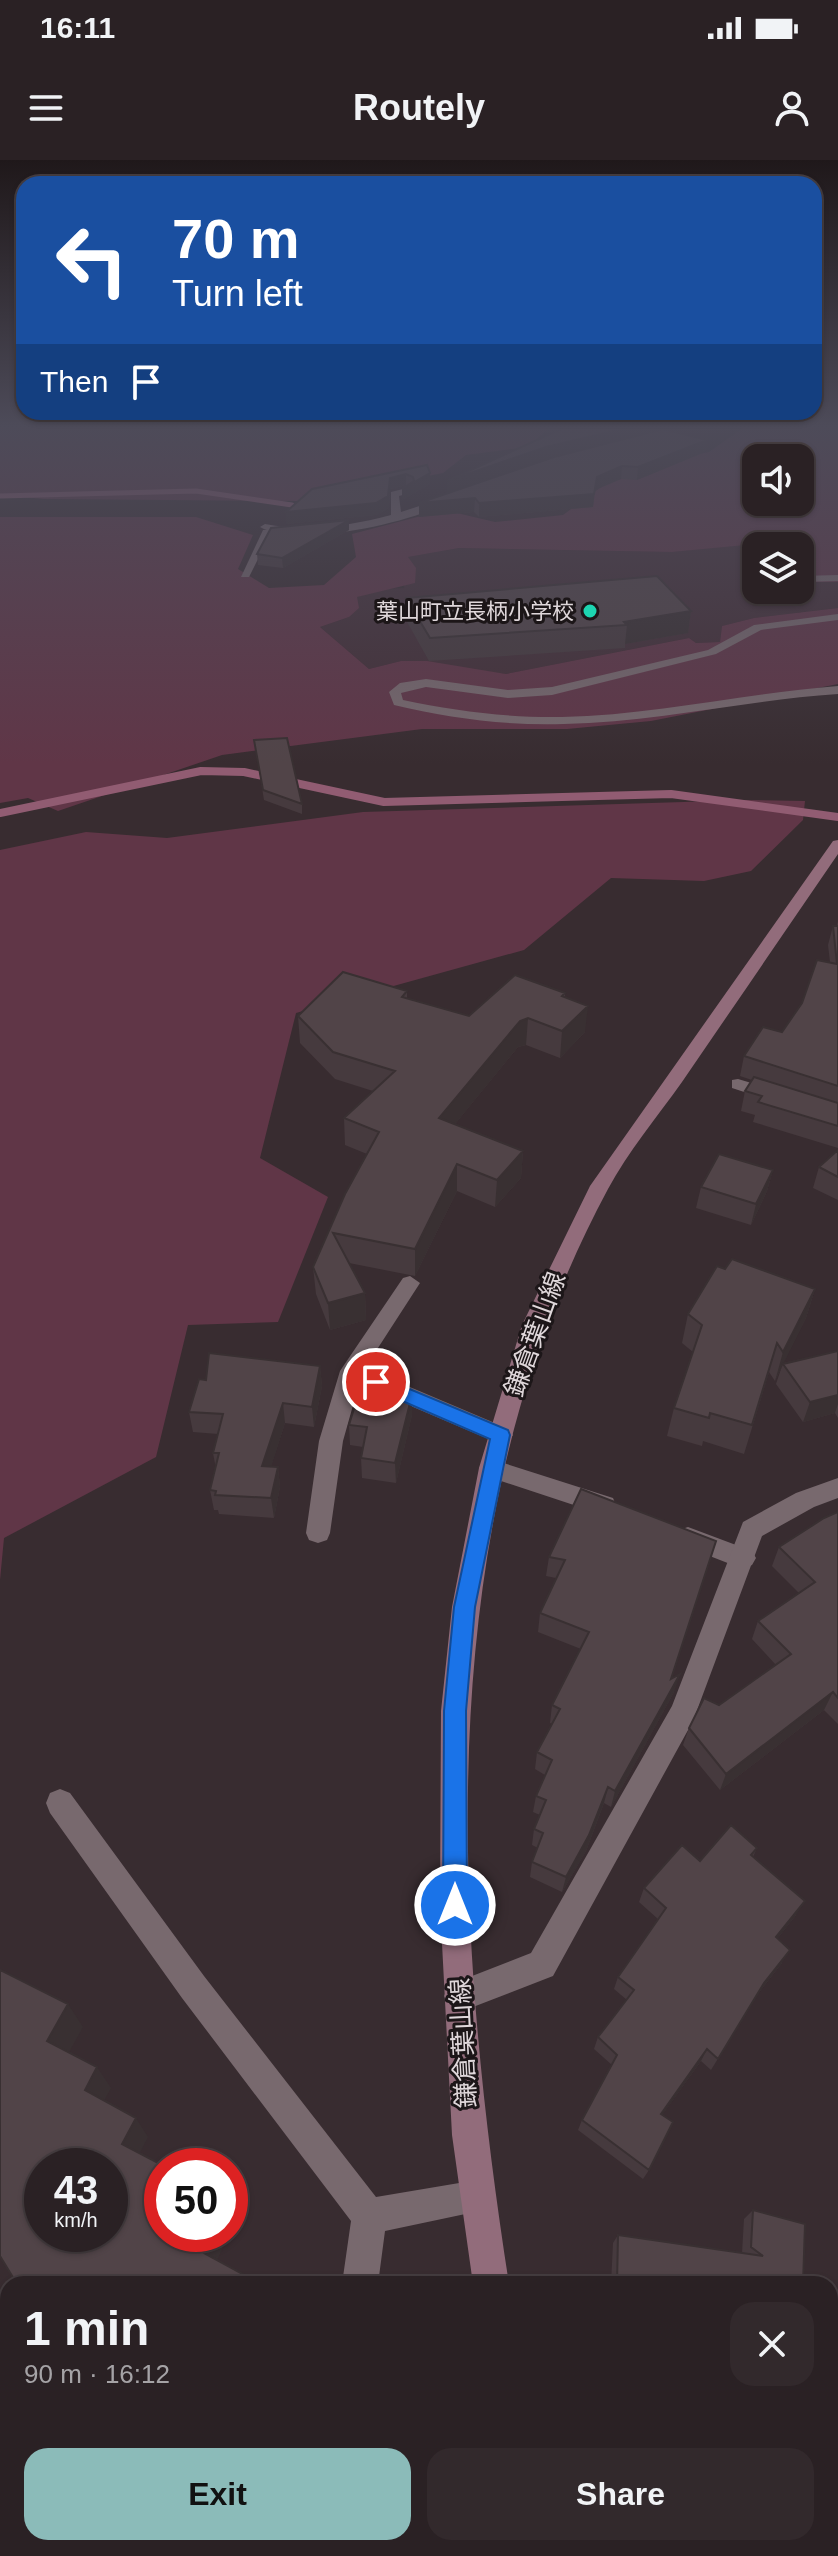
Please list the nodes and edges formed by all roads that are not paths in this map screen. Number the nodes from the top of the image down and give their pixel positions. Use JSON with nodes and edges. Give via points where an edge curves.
{"nodes":[{"id":1,"x":262,"y":540,"type":"edge"},
{"id":2,"x":245,"y":575,"type":"dead end"},
{"id":3,"x":838,"y":578,"type":"edge"},
{"id":4,"x":814,"y":579,"type":"edge"},
{"id":5,"x":838,"y":617,"type":"edge"},
{"id":6,"x":838,"y":690,"type":"edge"},
{"id":7,"x":838,"y":844,"type":"edge"},
{"id":8,"x":738,"y":1084,"type":"dead end"},
{"id":9,"x":794,"y":1102,"type":"edge"},
{"id":10,"x":410,"y":1283,"type":"dead end"},
{"id":11,"x":351,"y":1371,"type":"junction"},
{"id":12,"x":501,"y":1435,"type":"junction"},
{"id":13,"x":491,"y":1468,"type":"junction"},
{"id":14,"x":838,"y":1488,"type":"edge"},
{"id":15,"x":624,"y":1513,"type":"edge"},
{"id":16,"x":669,"y":1530,"type":"edge"},
{"id":17,"x":318,"y":1533,"type":"dead end"},
{"id":18,"x":743,"y":1558,"type":"junction"},
{"id":19,"x":60,"y":1803,"type":"dead end"},
{"id":20,"x":460,"y":1996,"type":"junction"},
{"id":21,"x":477,"y":2197,"type":"junction"},
{"id":22,"x":369,"y":2216,"type":"junction"},
{"id":23,"x":361,"y":2276,"type":"edge"},
{"id":24,"x":490,"y":2276,"type":"edge"}],
"edges":[{"from":1,"to":2,"type":"street"},
{"from":3,"to":4,"type":"street"},
{"from":5,"to":6,"type":"street","via":[[758,627],[712,652],[552,691],[508,694],[426,683],[395,692],[398,702],[432,709],[579,720]]},
{"from":7,"to":12,"type":"main road","name":"鎌倉葉山線","via":[[600,1186],[533,1325]]},
{"from":8,"to":9,"type":"street"},
{"from":10,"to":11,"type":"street"},
{"from":11,"to":12,"type":"street"},
{"from":11,"to":17,"type":"street","via":[[331,1441]]},
{"from":12,"to":13,"type":"main road","name":"鎌倉葉山線"},
{"from":13,"to":15,"type":"street"},
{"from":13,"to":20,"type":"main road","name":"鎌倉葉山線","via":[[465,1607],[455,1711]]},
{"from":14,"to":18,"type":"street","via":[[752,1529]]},
{"from":16,"to":18,"type":"street"},
{"from":18,"to":20,"type":"street","via":[[683,1712],[542,1965]]},
{"from":19,"to":22,"type":"street"},
{"from":20,"to":21,"type":"main road","name":"鎌倉葉山線"},
{"from":21,"to":22,"type":"street"},
{"from":21,"to":24,"type":"main road","name":"鎌倉葉山線"},
{"from":22,"to":23,"type":"street"}]}
